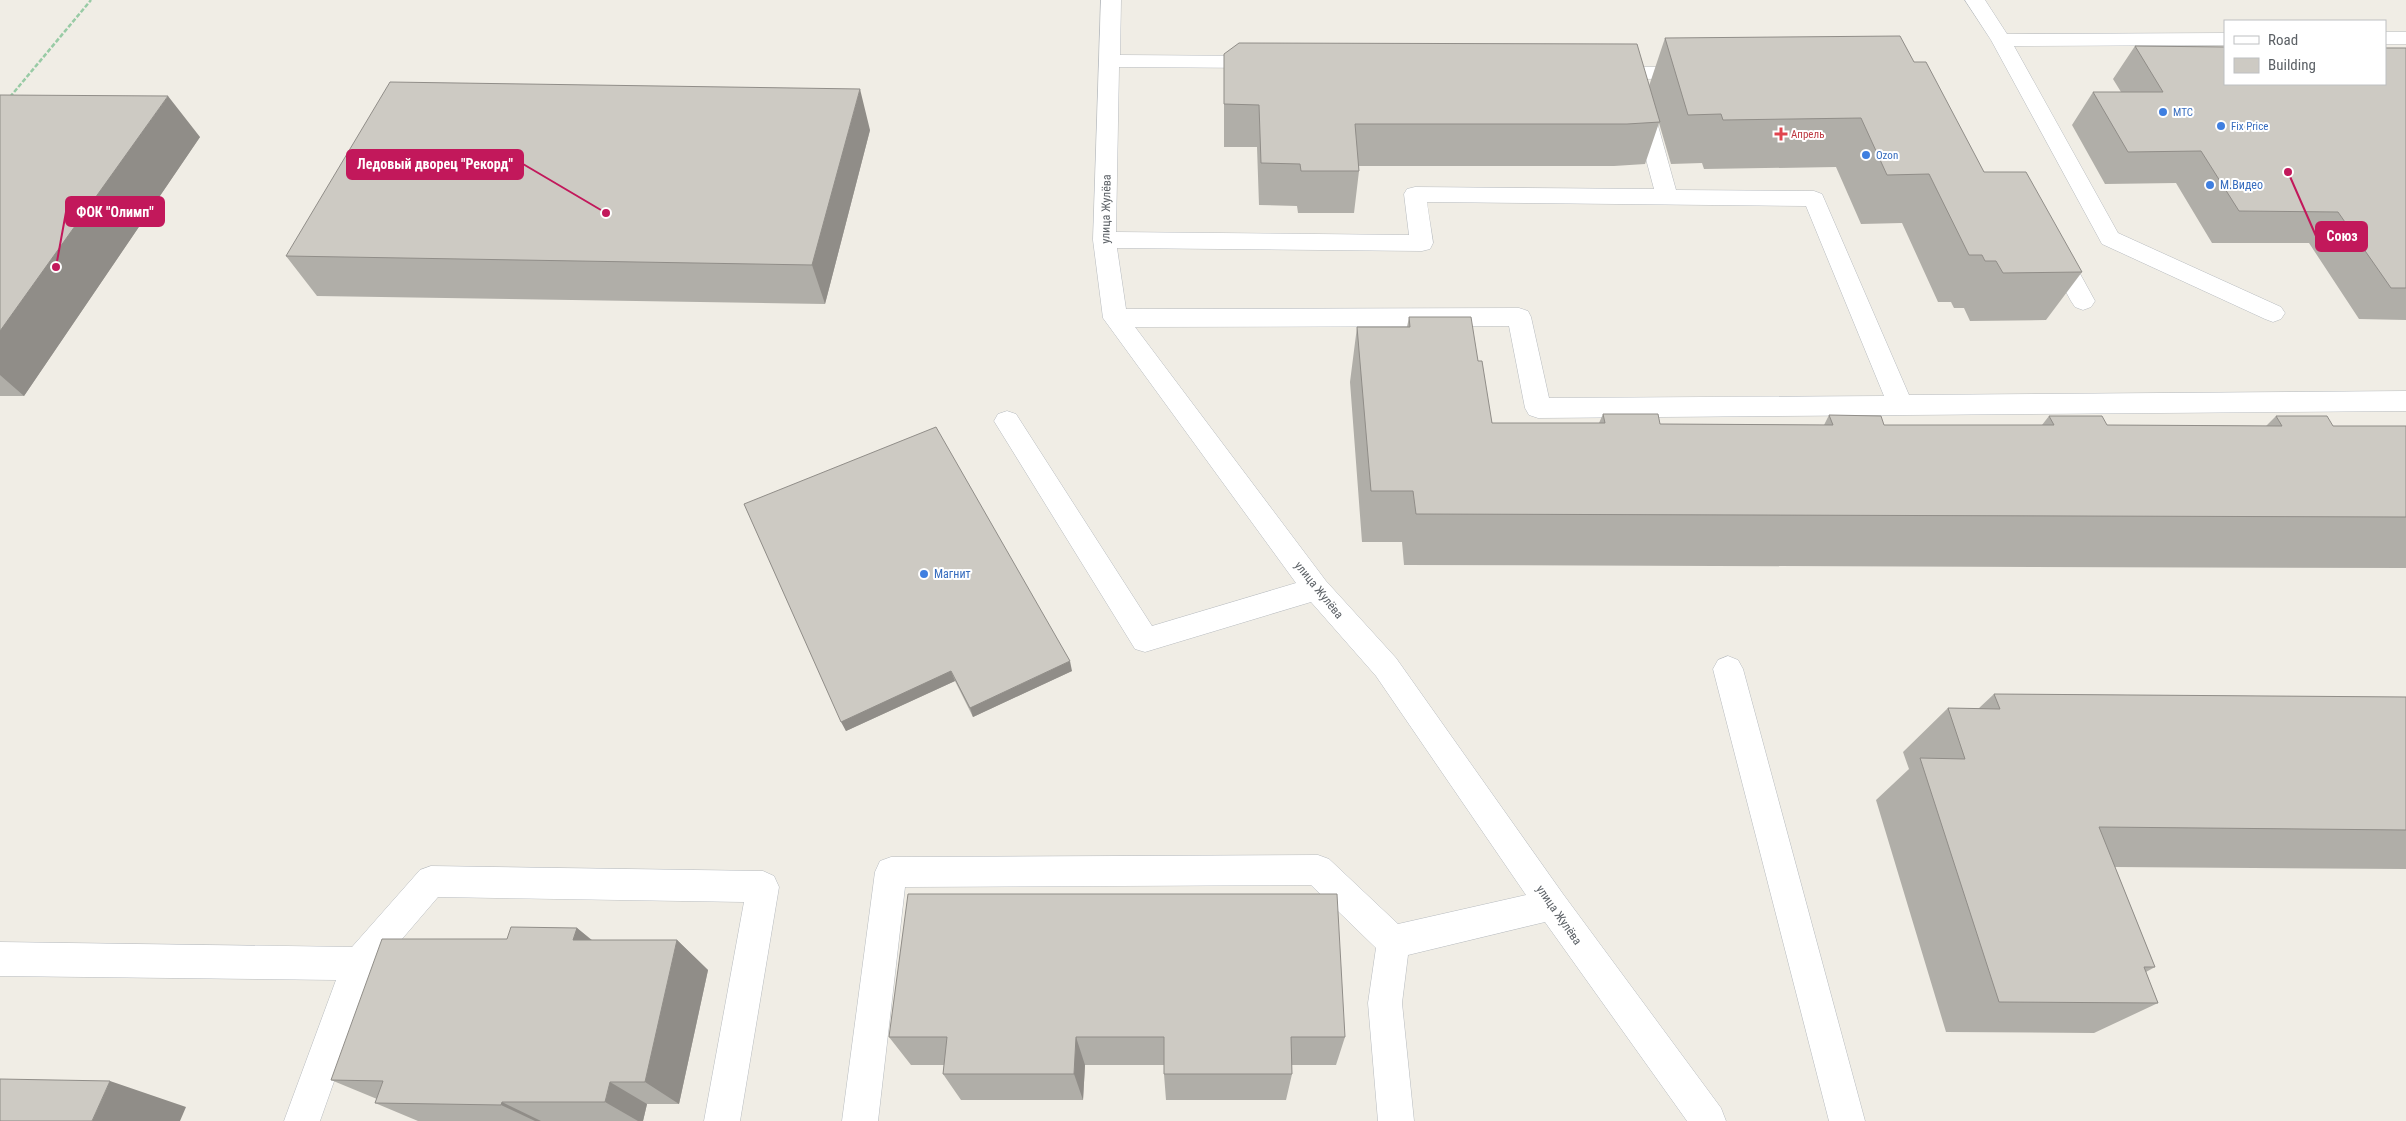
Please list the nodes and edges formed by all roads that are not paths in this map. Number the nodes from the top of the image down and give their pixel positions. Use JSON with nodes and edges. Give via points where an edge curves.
{"nodes":[{"id":1,"x":1111,"y":0,"type":"edge"},
{"id":2,"x":1975,"y":0,"type":"edge"},
{"id":3,"x":2386,"y":38,"type":"edge"},
{"id":4,"x":2406,"y":38,"type":"edge"},
{"id":5,"x":2224,"y":39,"type":"edge"},
{"id":6,"x":2001,"y":40,"type":"junction"},
{"id":7,"x":1111,"y":60,"type":"junction"},
{"id":8,"x":1286,"y":63,"type":"edge"},
{"id":9,"x":1710,"y":73,"type":"edge"},
{"id":10,"x":1668,"y":197,"type":"junction"},
{"id":11,"x":2044,"y":229,"type":"edge"},
{"id":12,"x":1104,"y":240,"type":"junction"},
{"id":13,"x":2083,"y":301,"type":"dead end"},
{"id":14,"x":2273,"y":313,"type":"dead end"},
{"id":15,"x":1115,"y":318,"type":"junction"},
{"id":16,"x":2406,"y":401,"type":"edge"},
{"id":17,"x":1900,"y":404,"type":"junction"},
{"id":18,"x":1006,"y":421,"type":"dead end"},
{"id":19,"x":1316,"y":589,"type":"junction"},
{"id":20,"x":1728,"y":669,"type":"dead end"},
{"id":21,"x":1552,"y":905,"type":"junction"},
{"id":22,"x":1393,"y":942,"type":"junction"},
{"id":23,"x":0,"y":959,"type":"edge"},
{"id":24,"x":359,"y":964,"type":"junction"},
{"id":25,"x":302,"y":1121,"type":"edge"},
{"id":26,"x":722,"y":1121,"type":"edge"},
{"id":27,"x":860,"y":1121,"type":"edge"},
{"id":28,"x":1396,"y":1121,"type":"edge"},
{"id":29,"x":1708,"y":1121,"type":"edge"},
{"id":30,"x":1847,"y":1121,"type":"edge"}],
"edges":[{"from":1,"to":7,"type":"street","name":"улица Жулёва"},
{"from":2,"to":6,"type":"street"},
{"from":3,"to":4,"type":"street"},
{"from":5,"to":6,"type":"street"},
{"from":6,"to":14,"type":"street","via":[[2110,238]]},
{"from":7,"to":8,"type":"street"},
{"from":7,"to":12,"type":"street","name":"улица Жулёва"},
{"from":9,"to":10,"type":"street","via":[[1623,73]]},
{"from":10,"to":12,"type":"street","via":[[1415,194],[1422,243]]},
{"from":10,"to":17,"type":"street","via":[[1814,199]]},
{"from":11,"to":13,"type":"street"},
{"from":12,"to":15,"type":"street","name":"улица Жулёва"},
{"from":15,"to":17,"type":"street","via":[[1518,317],[1538,408]]},
{"from":15,"to":19,"type":"street","name":"улица Жулёва"},
{"from":16,"to":17,"type":"street"},
{"from":18,"to":19,"type":"street","via":[[1145,640]]},
{"from":19,"to":21,"type":"street","name":"улица Жулёва","via":[[1386,667]]},
{"from":20,"to":30,"type":"street"},
{"from":21,"to":22,"type":"street"},
{"from":21,"to":29,"type":"street","name":"улица Жулёва"},
{"from":22,"to":27,"type":"street","via":[[1318,870],[891,872]]},
{"from":22,"to":28,"type":"street","via":[[1385,1003]]},
{"from":23,"to":24,"type":"street"},
{"from":24,"to":25,"type":"street"},
{"from":24,"to":26,"type":"street","via":[[431,882],[762,887]]}]}
